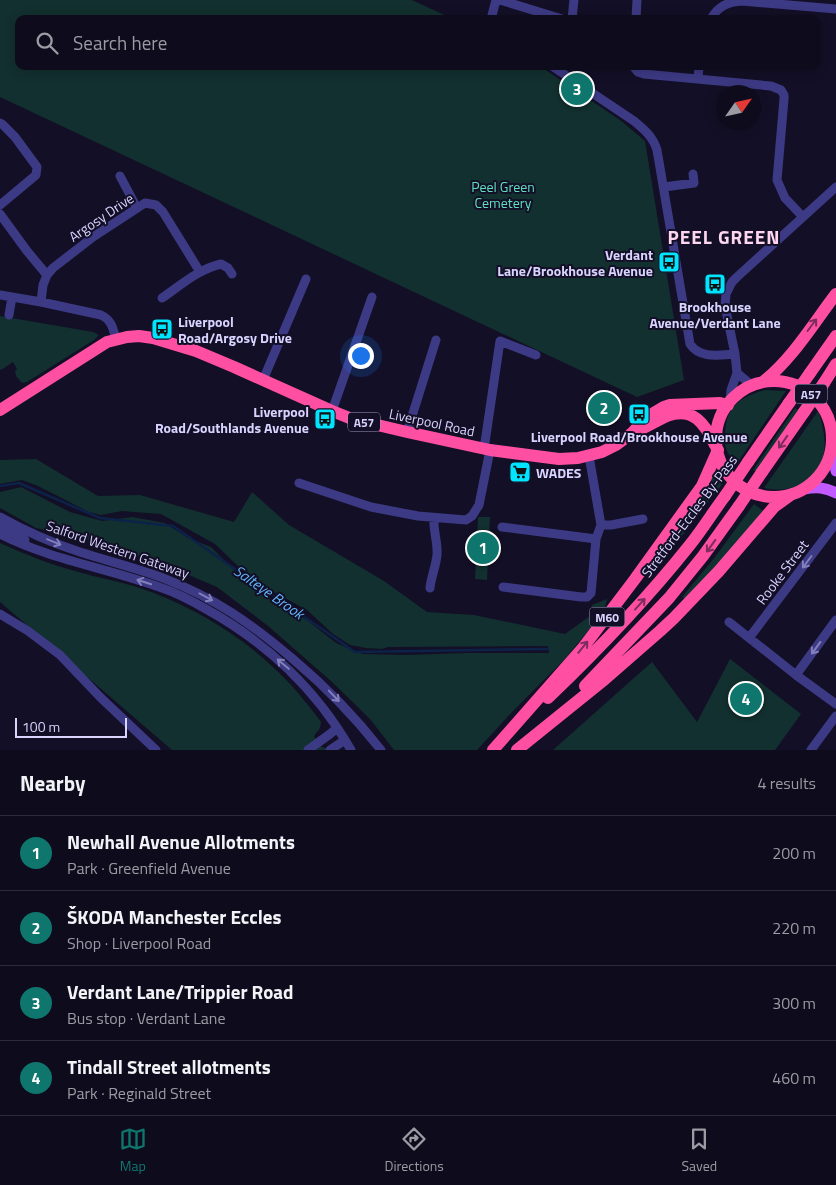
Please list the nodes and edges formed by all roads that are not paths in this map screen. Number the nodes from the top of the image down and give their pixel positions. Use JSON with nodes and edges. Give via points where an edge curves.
{"nodes":[{"id":1,"x":496,"y":0,"type":"edge"},
{"id":2,"x":500,"y":0,"type":"edge"},
{"id":3,"x":574,"y":0,"type":"edge"},
{"id":4,"x":637,"y":0,"type":"edge"},
{"id":5,"x":836,"y":9,"type":"edge"},
{"id":6,"x":492,"y":15,"type":"edge"},
{"id":7,"x":549,"y":15,"type":"edge"},
{"id":8,"x":572,"y":15,"type":"edge"},
{"id":9,"x":636,"y":15,"type":"edge"},
{"id":10,"x":714,"y":15,"type":"edge"},
{"id":11,"x":558,"y":70,"type":"edge"},
{"id":12,"x":636,"y":70,"type":"edge"},
{"id":13,"x":699,"y":70,"type":"edge"},
{"id":14,"x":698,"y":79,"type":"junction"},
{"id":15,"x":0,"y":123,"type":"edge"},
{"id":16,"x":693,"y":174,"type":"dead end"},
{"id":17,"x":120,"y":176,"type":"dead end"},
{"id":18,"x":664,"y":187,"type":"junction"},
{"id":19,"x":836,"y":187,"type":"edge"},
{"id":20,"x":0,"y":205,"type":"edge"},
{"id":21,"x":137,"y":208,"type":"junction"},
{"id":22,"x":0,"y":214,"type":"edge"},
{"id":23,"x":803,"y":217,"type":"junction"},
{"id":24,"x":200,"y":272,"type":"junction"},
{"id":25,"x":232,"y":274,"type":"dead end"},
{"id":26,"x":47,"y":275,"type":"junction"},
{"id":27,"x":306,"y":279,"type":"dead end"},
{"id":28,"x":836,"y":294,"type":"edge"},
{"id":29,"x":0,"y":296,"type":"edge"},
{"id":30,"x":12,"y":297,"type":"junction"},
{"id":31,"x":372,"y":297,"type":"dead end"},
{"id":32,"x":162,"y":298,"type":"dead end"},
{"id":33,"x":41,"y":302,"type":"junction"},
{"id":34,"x":9,"y":315,"type":"dead end"},
{"id":35,"x":836,"y":336,"type":"edge"},
{"id":36,"x":116,"y":339,"type":"junction"},
{"id":37,"x":436,"y":340,"type":"dead end"},
{"id":38,"x":734,"y":354,"type":"junction"},
{"id":39,"x":536,"y":355,"type":"dead end"},
{"id":40,"x":836,"y":364,"type":"edge"},
{"id":41,"x":836,"y":368,"type":"edge"},
{"id":42,"x":737,"y":374,"type":"junction"},
{"id":43,"x":263,"y":380,"type":"junction"},
{"id":44,"x":824,"y":382,"type":"junction"},
{"id":45,"x":758,"y":383,"type":"junction"},
{"id":46,"x":729,"y":403,"type":"junction"},
{"id":47,"x":0,"y":410,"type":"edge"},
{"id":48,"x":332,"y":412,"type":"junction"},
{"id":49,"x":836,"y":416,"type":"edge"},
{"id":50,"x":407,"y":432,"type":"junction"},
{"id":51,"x":632,"y":433,"type":"junction"},
{"id":52,"x":832,"y":442,"type":"junction"},
{"id":53,"x":717,"y":449,"type":"junction"},
{"id":54,"x":487,"y":450,"type":"junction"},
{"id":55,"x":590,"y":456,"type":"junction"},
{"id":56,"x":836,"y":471,"type":"edge"},
{"id":57,"x":299,"y":483,"type":"dead end"},
{"id":58,"x":798,"y":491,"type":"junction"},
{"id":59,"x":836,"y":493,"type":"edge"},
{"id":60,"x":0,"y":517,"type":"edge"},
{"id":61,"x":434,"y":518,"type":"junction"},
{"id":62,"x":644,"y":519,"type":"dead end"},
{"id":63,"x":836,"y":523,"type":"edge"},
{"id":64,"x":601,"y":525,"type":"junction"},
{"id":65,"x":0,"y":527,"type":"edge"},
{"id":66,"x":502,"y":527,"type":"dead end"},
{"id":67,"x":0,"y":534,"type":"edge"},
{"id":68,"x":596,"y":539,"type":"junction"},
{"id":69,"x":37,"y":550,"type":"junction"},
{"id":70,"x":503,"y":587,"type":"dead end"},
{"id":71,"x":430,"y":588,"type":"dead end"},
{"id":72,"x":0,"y":614,"type":"edge"},
{"id":73,"x":836,"y":620,"type":"edge"},
{"id":74,"x":729,"y":622,"type":"dead end"},
{"id":75,"x":749,"y":638,"type":"junction"},
{"id":76,"x":796,"y":675,"type":"junction"},
{"id":77,"x":836,"y":704,"type":"edge"},
{"id":78,"x":836,"y":716,"type":"edge"},
{"id":79,"x":337,"y":728,"type":"junction"},
{"id":80,"x":345,"y":740,"type":"junction"},
{"id":81,"x":156,"y":750,"type":"edge"},
{"id":82,"x":307,"y":750,"type":"edge"},
{"id":83,"x":330,"y":750,"type":"edge"},
{"id":84,"x":351,"y":750,"type":"edge"},
{"id":85,"x":381,"y":750,"type":"edge"},
{"id":86,"x":494,"y":750,"type":"edge"},
{"id":87,"x":517,"y":750,"type":"edge"},
{"id":88,"x":811,"y":750,"type":"edge"}],
"edges":[{"from":1,"to":6,"type":"street"},
{"from":2,"to":7,"type":"street"},
{"from":3,"to":8,"type":"street"},
{"from":4,"to":9,"type":"street"},
{"from":5,"to":10,"type":"street","via":[[742,1],[724,5]]},
{"from":11,"to":18,"type":"street","via":[[647,132],[657,150]]},
{"from":12,"to":14,"type":"street","via":[[644,74]]},
{"from":13,"to":14,"type":"street"},
{"from":14,"to":23,"type":"street","via":[[772,86],[783,92],[777,180],[785,198]]},
{"from":15,"to":20,"type":"street","via":[[37,167],[36,175]]},
{"from":16,"to":18,"type":"street","via":[[694,183]]},
{"from":17,"to":21,"type":"street"},
{"from":18,"to":38,"type":"street","via":[[690,344],[701,354]]},
{"from":19,"to":23,"type":"street"},
{"from":21,"to":24,"type":"street","name":"Argosy Drive","via":[[144,203],[156,205],[163,212]]},
{"from":21,"to":26,"type":"street","name":"Argosy Drive","via":[[93,237]]},
{"from":22,"to":26,"type":"street"},
{"from":23,"to":38,"type":"street","via":[[737,276],[728,288],[725,306]]},
{"from":24,"to":25,"type":"street","via":[[221,264]]},
{"from":24,"to":32,"type":"street"},
{"from":26,"to":33,"type":"street"},
{"from":27,"to":43,"type":"street"},
{"from":45,"to":28,"type":"highway","one_way":true,"via":[[777,371]]},
{"from":29,"to":30,"type":"street"},
{"from":30,"to":33,"type":"street"},
{"from":30,"to":34,"type":"street"},
{"from":31,"to":48,"type":"street"},
{"from":33,"to":36,"type":"street","via":[[105,317],[112,324]]},
{"from":86,"to":35,"type":"highway","name":"Stretford-Eccles By-Pass","number":"M60","one_way":true,"bridge":true,"via":[[556,691],[657,584],[690,544]]},
{"from":36,"to":43,"type":"highway","name":"Liverpool Road","number":"A57","via":[[153,338],[196,351]]},
{"from":36,"to":47,"type":"highway","name":"Liverpool Road","number":"A57"},
{"from":37,"to":50,"type":"street"},
{"from":38,"to":42,"type":"street"},
{"from":39,"to":54,"type":"street","via":[[500,341]]},
{"from":40,"to":44,"type":"highway","number":"M60"},
{"from":41,"to":44,"type":"highway"},
{"from":42,"to":45,"type":"street","via":[[749,383]]},
{"from":42,"to":46,"type":"street"},
{"from":43,"to":48,"type":"highway","name":"Liverpool Road","number":"A57"},
{"from":44,"to":87,"type":"highway","number":"M60","one_way":true,"bridge":true,"via":[[704,556],[669,598],[568,703]]},
{"from":45,"to":46,"type":"highway"},
{"from":45,"to":52,"type":"highway","number":"A57","via":[[778,381],[811,394],[828,417]]},
{"from":46,"to":51,"type":"highway","name":"Liverpool Road","number":"A57","via":[[670,405],[647,417]]},
{"from":46,"to":53,"type":"highway","number":"A57","via":[[719,422]]},
{"from":48,"to":50,"type":"highway","name":"Liverpool Road","number":"A57"},
{"from":49,"to":52,"type":"highway"},
{"from":50,"to":54,"type":"highway","name":"Liverpool Road","number":"A57"},
{"from":51,"to":53,"type":"highway","name":"Liverpool Road","number":"A57","via":[[674,414],[685,414],[697,418],[705,426]]},
{"from":51,"to":55,"type":"highway","name":"Liverpool Road","number":"A57","via":[[616,445]]},
{"from":52,"to":56,"type":"main road","number":"A57"},
{"from":52,"to":58,"type":"highway","via":[[828,462],[822,471]]},
{"from":53,"to":58,"type":"highway","number":"A57","via":[[732,478],[756,494],[778,497]]},
{"from":86,"to":53,"type":"highway","number":"M60","one_way":true,"via":[[610,613],[695,497],[708,475]]},
{"from":54,"to":55,"type":"highway","name":"Liverpool Road","number":"A57","via":[[559,458]]},
{"from":54,"to":61,"type":"street","via":[[476,512],[466,520]]},
{"from":55,"to":64,"type":"street"},
{"from":57,"to":61,"type":"street","via":[[372,507]]},
{"from":58,"to":59,"type":"main road","number":"A57","via":[[824,488]]},
{"from":58,"to":87,"type":"highway","number":"M60","via":[[774,507],[667,624]]},
{"from":60,"to":85,"type":"street","name":"Salford Western Gateway","one_way":true,"via":[[54,543],[163,578],[224,607],[318,680],[361,724]]},
{"from":61,"to":71,"type":"street","via":[[437,557]]},
{"from":62,"to":64,"type":"street"},
{"from":63,"to":75,"type":"street","name":"Rooke Street","one_way":true},
{"from":64,"to":68,"type":"street"},
{"from":65,"to":69,"type":"street"},
{"from":66,"to":68,"type":"street"},
{"from":67,"to":69,"type":"street","name":"Salford Western Gateway"},
{"from":68,"to":70,"type":"street","via":[[592,587],[587,597]]},
{"from":79,"to":69,"type":"street","name":"Salford Western Gateway","one_way":true,"via":[[290,670],[226,620],[163,588]]},
{"from":72,"to":81,"type":"street","via":[[60,655]]},
{"from":73,"to":76,"type":"street","one_way":true},
{"from":74,"to":75,"type":"street"},
{"from":75,"to":76,"type":"street"},
{"from":76,"to":77,"type":"street"},
{"from":78,"to":88,"type":"street"},
{"from":79,"to":80,"type":"street","name":"Salford Western Gateway"},
{"from":79,"to":82,"type":"street"},
{"from":80,"to":83,"type":"street"},
{"from":80,"to":84,"type":"street","name":"Salford Western Gateway"}]}
